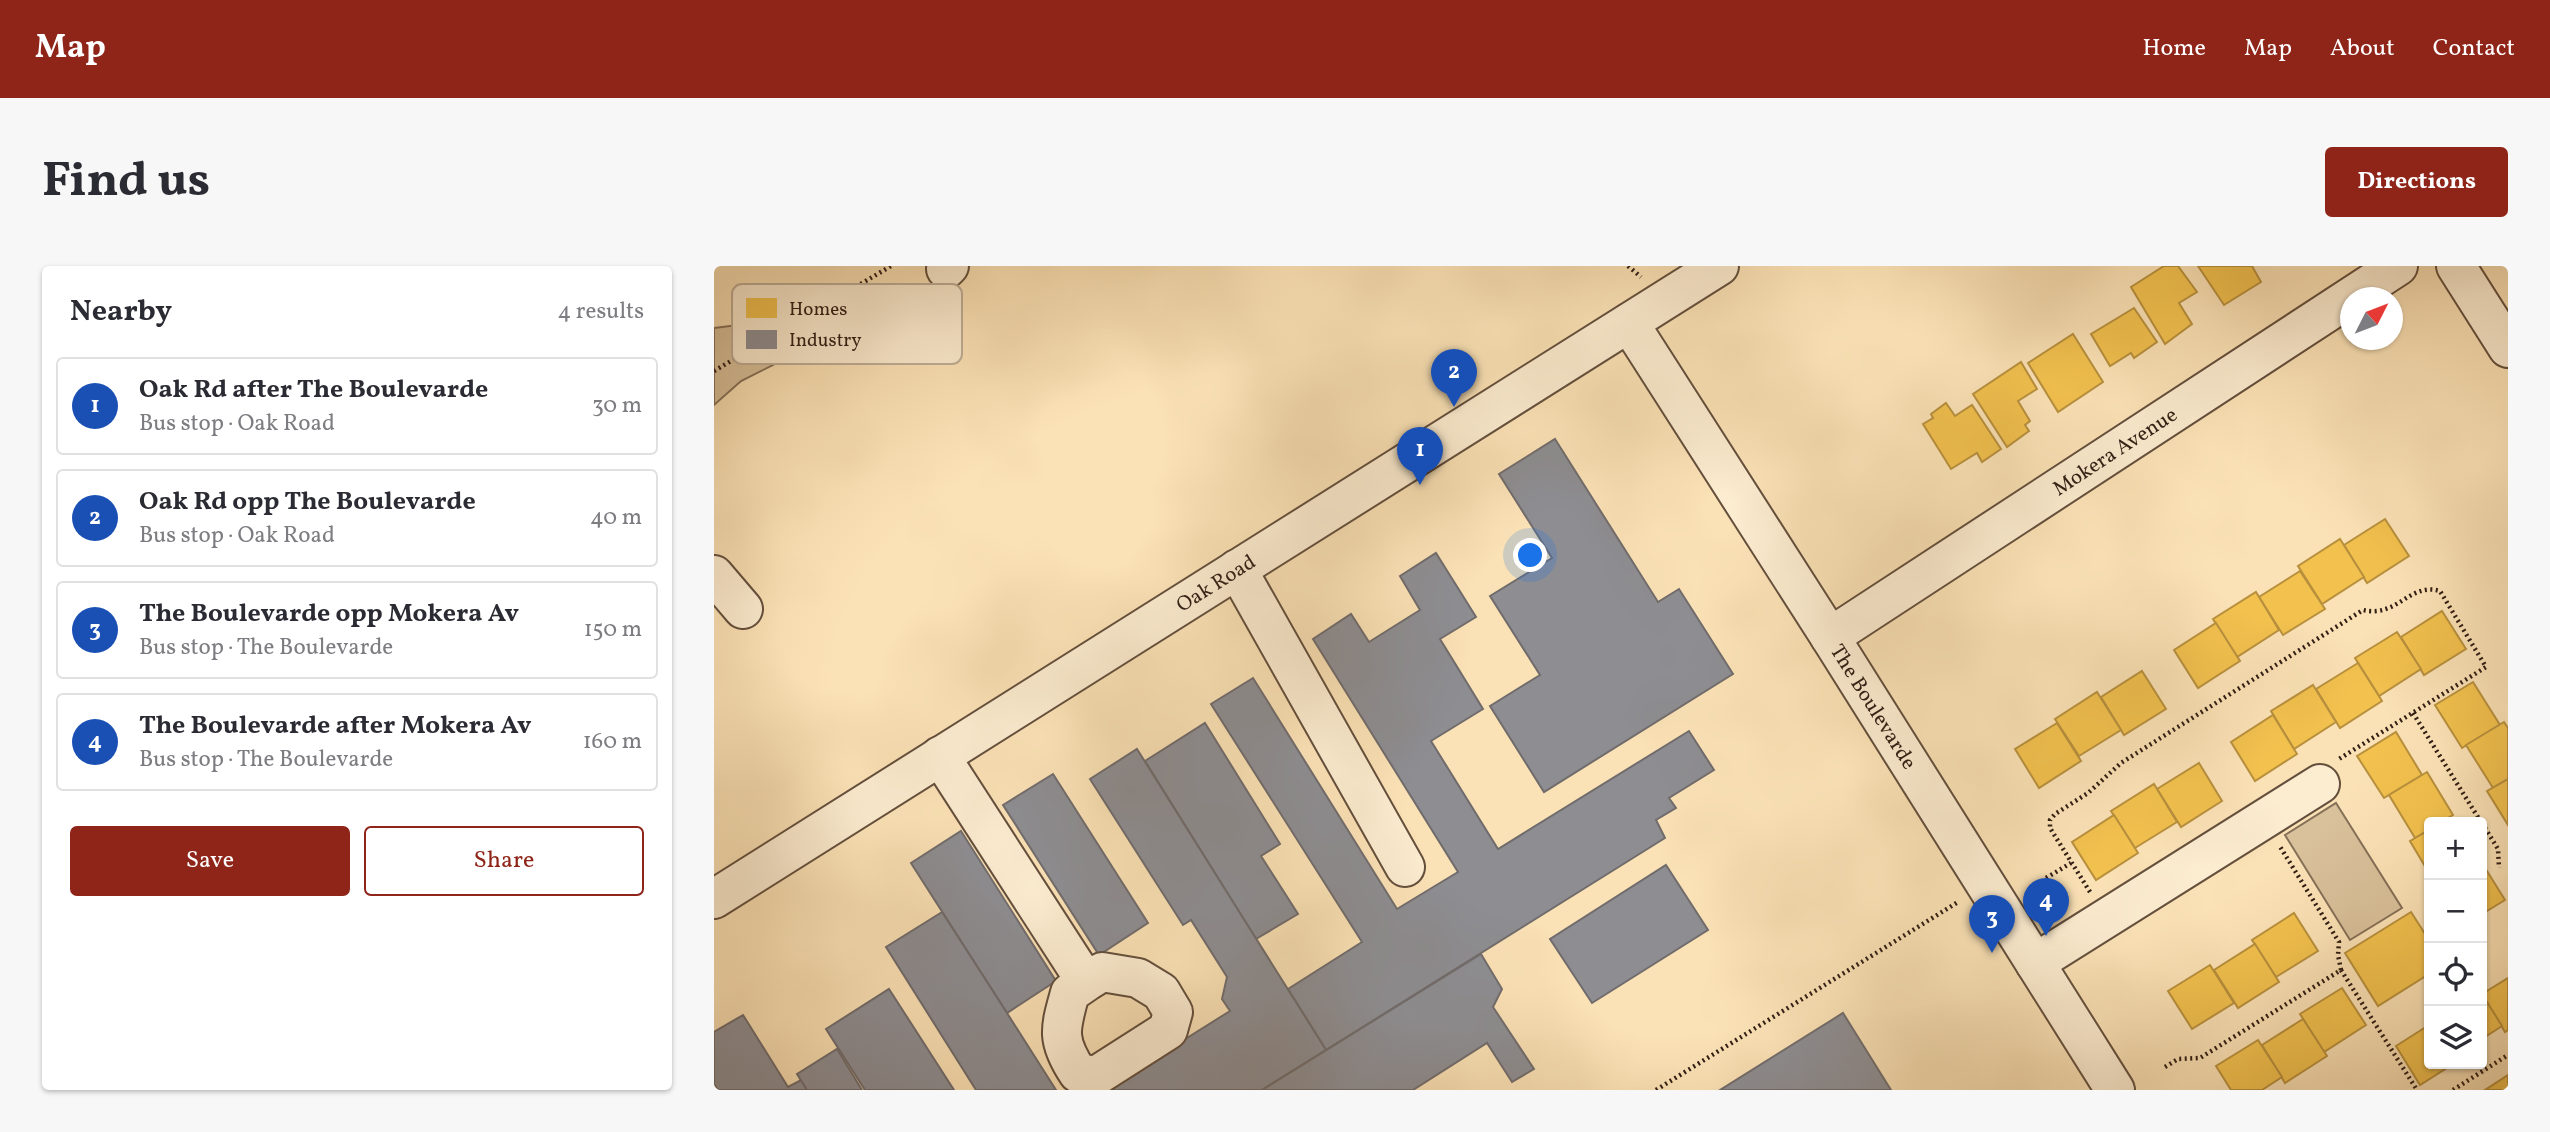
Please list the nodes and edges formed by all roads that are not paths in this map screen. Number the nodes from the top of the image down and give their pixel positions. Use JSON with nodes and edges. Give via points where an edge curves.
{"nodes":[{"id":1,"x":1718,"y":266,"type":"edge"},
{"id":2,"x":2398,"y":266,"type":"edge"},
{"id":3,"x":2456,"y":266,"type":"edge"},
{"id":4,"x":1629,"y":323,"type":"junction"},
{"id":5,"x":2508,"y":348,"type":"edge"},
{"id":6,"x":1237,"y":569,"type":"junction"},
{"id":7,"x":714,"y":575,"type":"edge"},
{"id":8,"x":743,"y":609,"type":"dead end"},
{"id":9,"x":1830,"y":636,"type":"junction"},
{"id":10,"x":940,"y":755,"type":"junction"},
{"id":11,"x":2332,"y":770,"type":"road end"},
{"id":12,"x":1405,"y":867,"type":"dead end"},
{"id":13,"x":714,"y":899,"type":"edge"},
{"id":14,"x":2035,"y":963,"type":"junction"},
{"id":15,"x":1086,"y":982,"type":"dead end"},
{"id":16,"x":2115,"y":1090,"type":"edge"}],
"edges":[{"from":1,"to":4,"type":"street","name":"Oak Road"},
{"from":2,"to":9,"type":"street","name":"Mokera Avenue"},
{"from":3,"to":5,"type":"street"},
{"from":4,"to":6,"type":"street","name":"Oak Road"},
{"from":4,"to":9,"type":"street","name":"The Boulevarde"},
{"from":6,"to":10,"type":"street","name":"Oak Road"},
{"from":6,"to":12,"type":"street"},
{"from":7,"to":8,"type":"street"},
{"from":9,"to":14,"type":"street","name":"The Boulevarde"},
{"from":10,"to":13,"type":"street","name":"Oak Road"},
{"from":10,"to":15,"type":"street"},
{"from":11,"to":14,"type":"street","via":[[2264,821]]},
{"from":14,"to":16,"type":"street","name":"The Boulevarde"}]}
